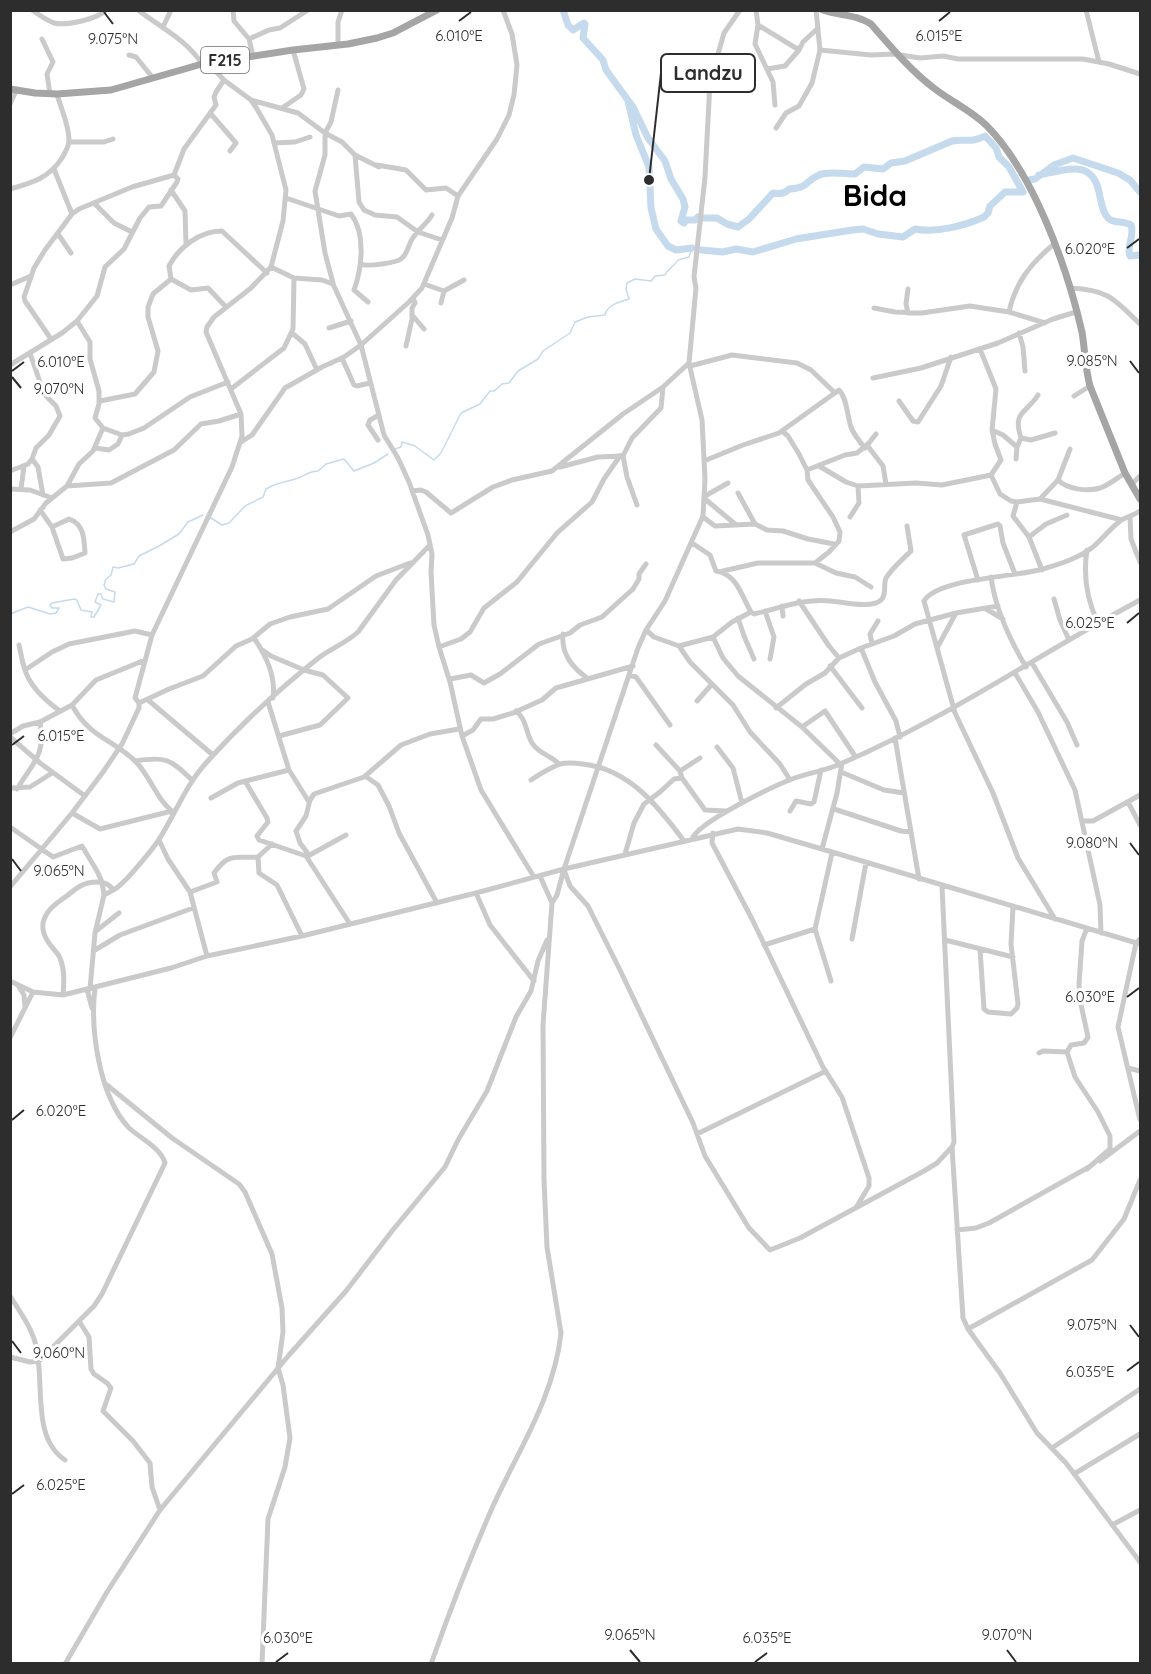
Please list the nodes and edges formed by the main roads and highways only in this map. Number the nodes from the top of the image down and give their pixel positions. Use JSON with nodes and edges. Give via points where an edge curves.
{"nodes":[{"id":1,"x":437,"y":10,"type":"edge"},
{"id":2,"x":823,"y":10,"type":"edge"},
{"id":3,"x":13,"y":90,"type":"edge"},
{"id":4,"x":1140,"y":499,"type":"edge"}],
"edges":[{"from":1,"to":3,"type":"main road","number":"F215","via":[[393,33],[364,41],[205,64],[111,90],[53,94]]},
{"from":2,"to":4,"type":"main road","via":[[862,18],[871,24],[920,76],[973,114],[1019,170],[1071,288],[1090,386],[1125,473]]}]}
